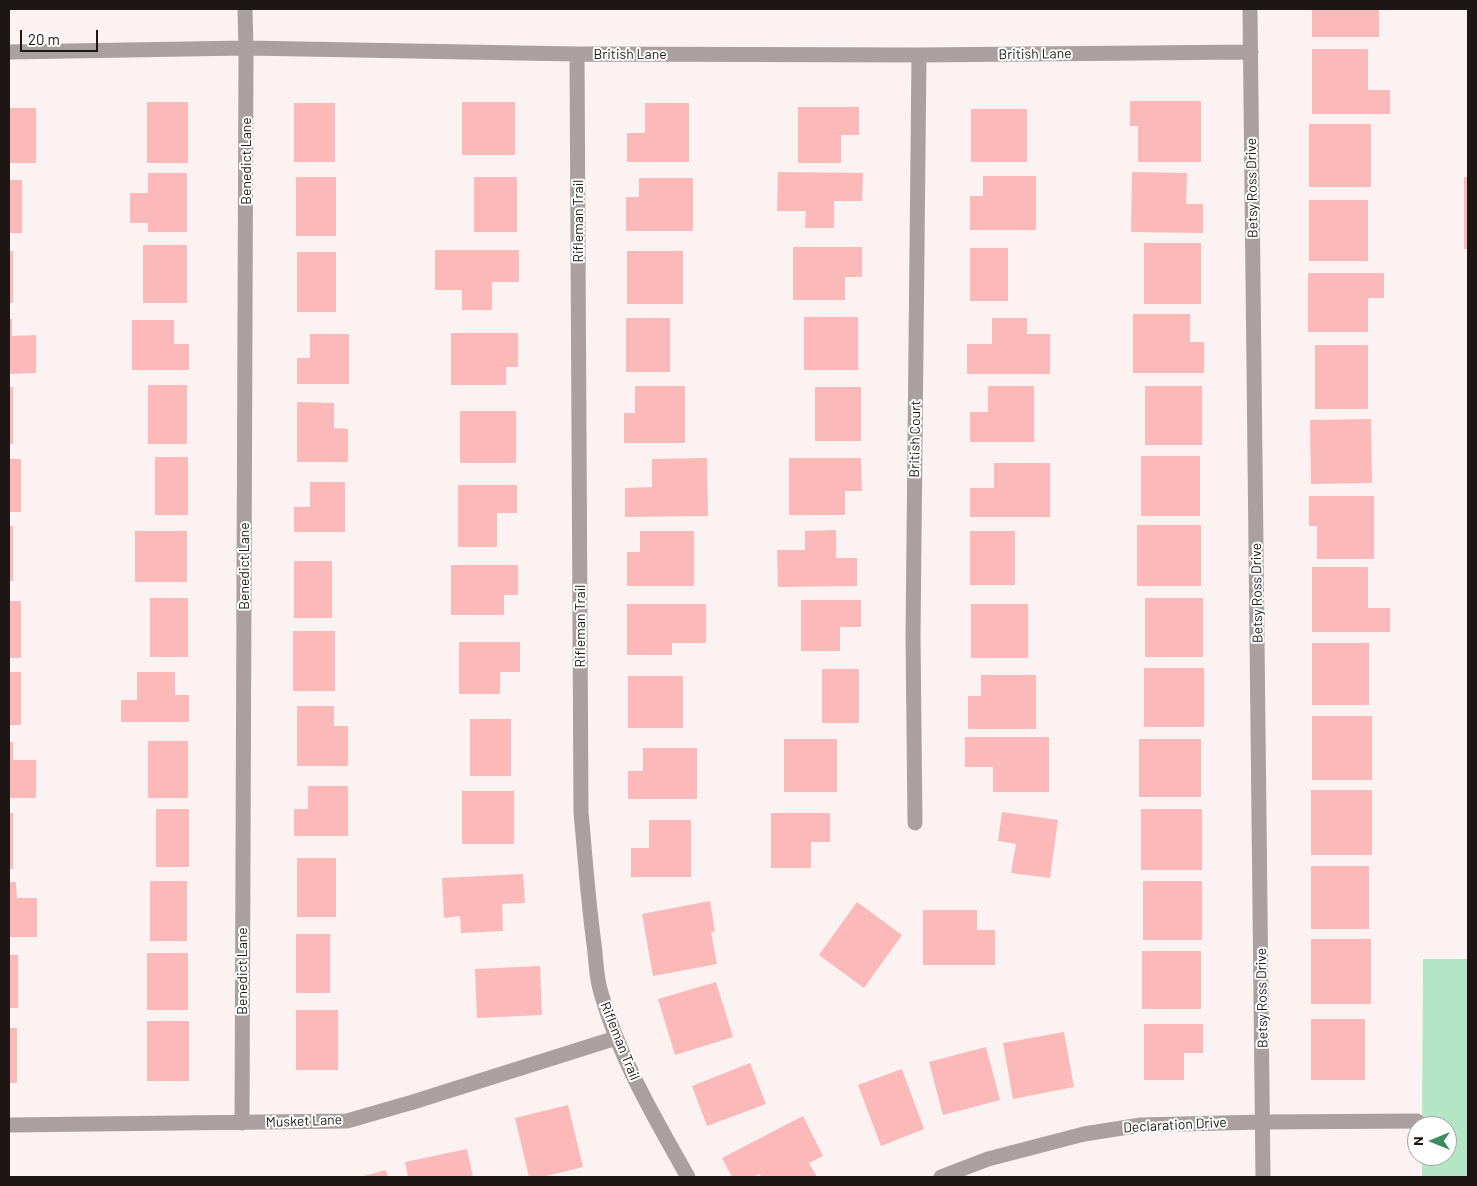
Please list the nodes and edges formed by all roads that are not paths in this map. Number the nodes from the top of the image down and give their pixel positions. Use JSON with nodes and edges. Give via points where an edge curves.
{"nodes":[{"id":1,"x":244,"y":9,"type":"edge"},
{"id":2,"x":1250,"y":9,"type":"edge"},
{"id":3,"x":246,"y":48,"type":"junction"},
{"id":4,"x":9,"y":52,"type":"edge"},
{"id":5,"x":1250,"y":52,"type":"junction"},
{"id":6,"x":577,"y":54,"type":"junction"},
{"id":7,"x":919,"y":55,"type":"junction"},
{"id":8,"x":915,"y":823,"type":"dead end"},
{"id":9,"x":616,"y":1038,"type":"junction"},
{"id":10,"x":1407,"y":1121,"type":"edge"},
{"id":11,"x":1263,"y":1122,"type":"junction"},
{"id":12,"x":242,"y":1123,"type":"junction"},
{"id":13,"x":9,"y":1125,"type":"edge"},
{"id":14,"x":688,"y":1177,"type":"edge"},
{"id":15,"x":941,"y":1177,"type":"edge"},
{"id":16,"x":1263,"y":1177,"type":"edge"}],
"edges":[{"from":1,"to":3,"type":"street","name":"Benedict Lane"},
{"from":2,"to":5,"type":"street","name":"Betsy Ross Drive"},
{"from":3,"to":4,"type":"street","name":"British Lane"},
{"from":3,"to":6,"type":"street","name":"British Lane"},
{"from":3,"to":12,"type":"street","name":"Benedict Lane"},
{"from":5,"to":7,"type":"street","name":"British Lane"},
{"from":5,"to":11,"type":"street","name":"Betsy Ross Drive"},
{"from":6,"to":7,"type":"street","name":"British Lane"},
{"from":6,"to":9,"type":"street","name":"Rifleman Trail","via":[[581,812],[599,987]]},
{"from":7,"to":8,"type":"street","name":"British Court","via":[[913,636]]},
{"from":9,"to":12,"type":"street","name":"Musket Lane","via":[[347,1121]]},
{"from":9,"to":14,"type":"street","name":"Rifleman Trail"},
{"from":10,"to":11,"type":"street","name":"Declaration Drive"},
{"from":11,"to":15,"type":"street","name":"Declaration Drive","via":[[1141,1125],[1084,1134],[988,1160]]},
{"from":11,"to":16,"type":"street","name":"Betsy Ross Drive"},
{"from":12,"to":13,"type":"street","name":"Musket Lane"}]}
